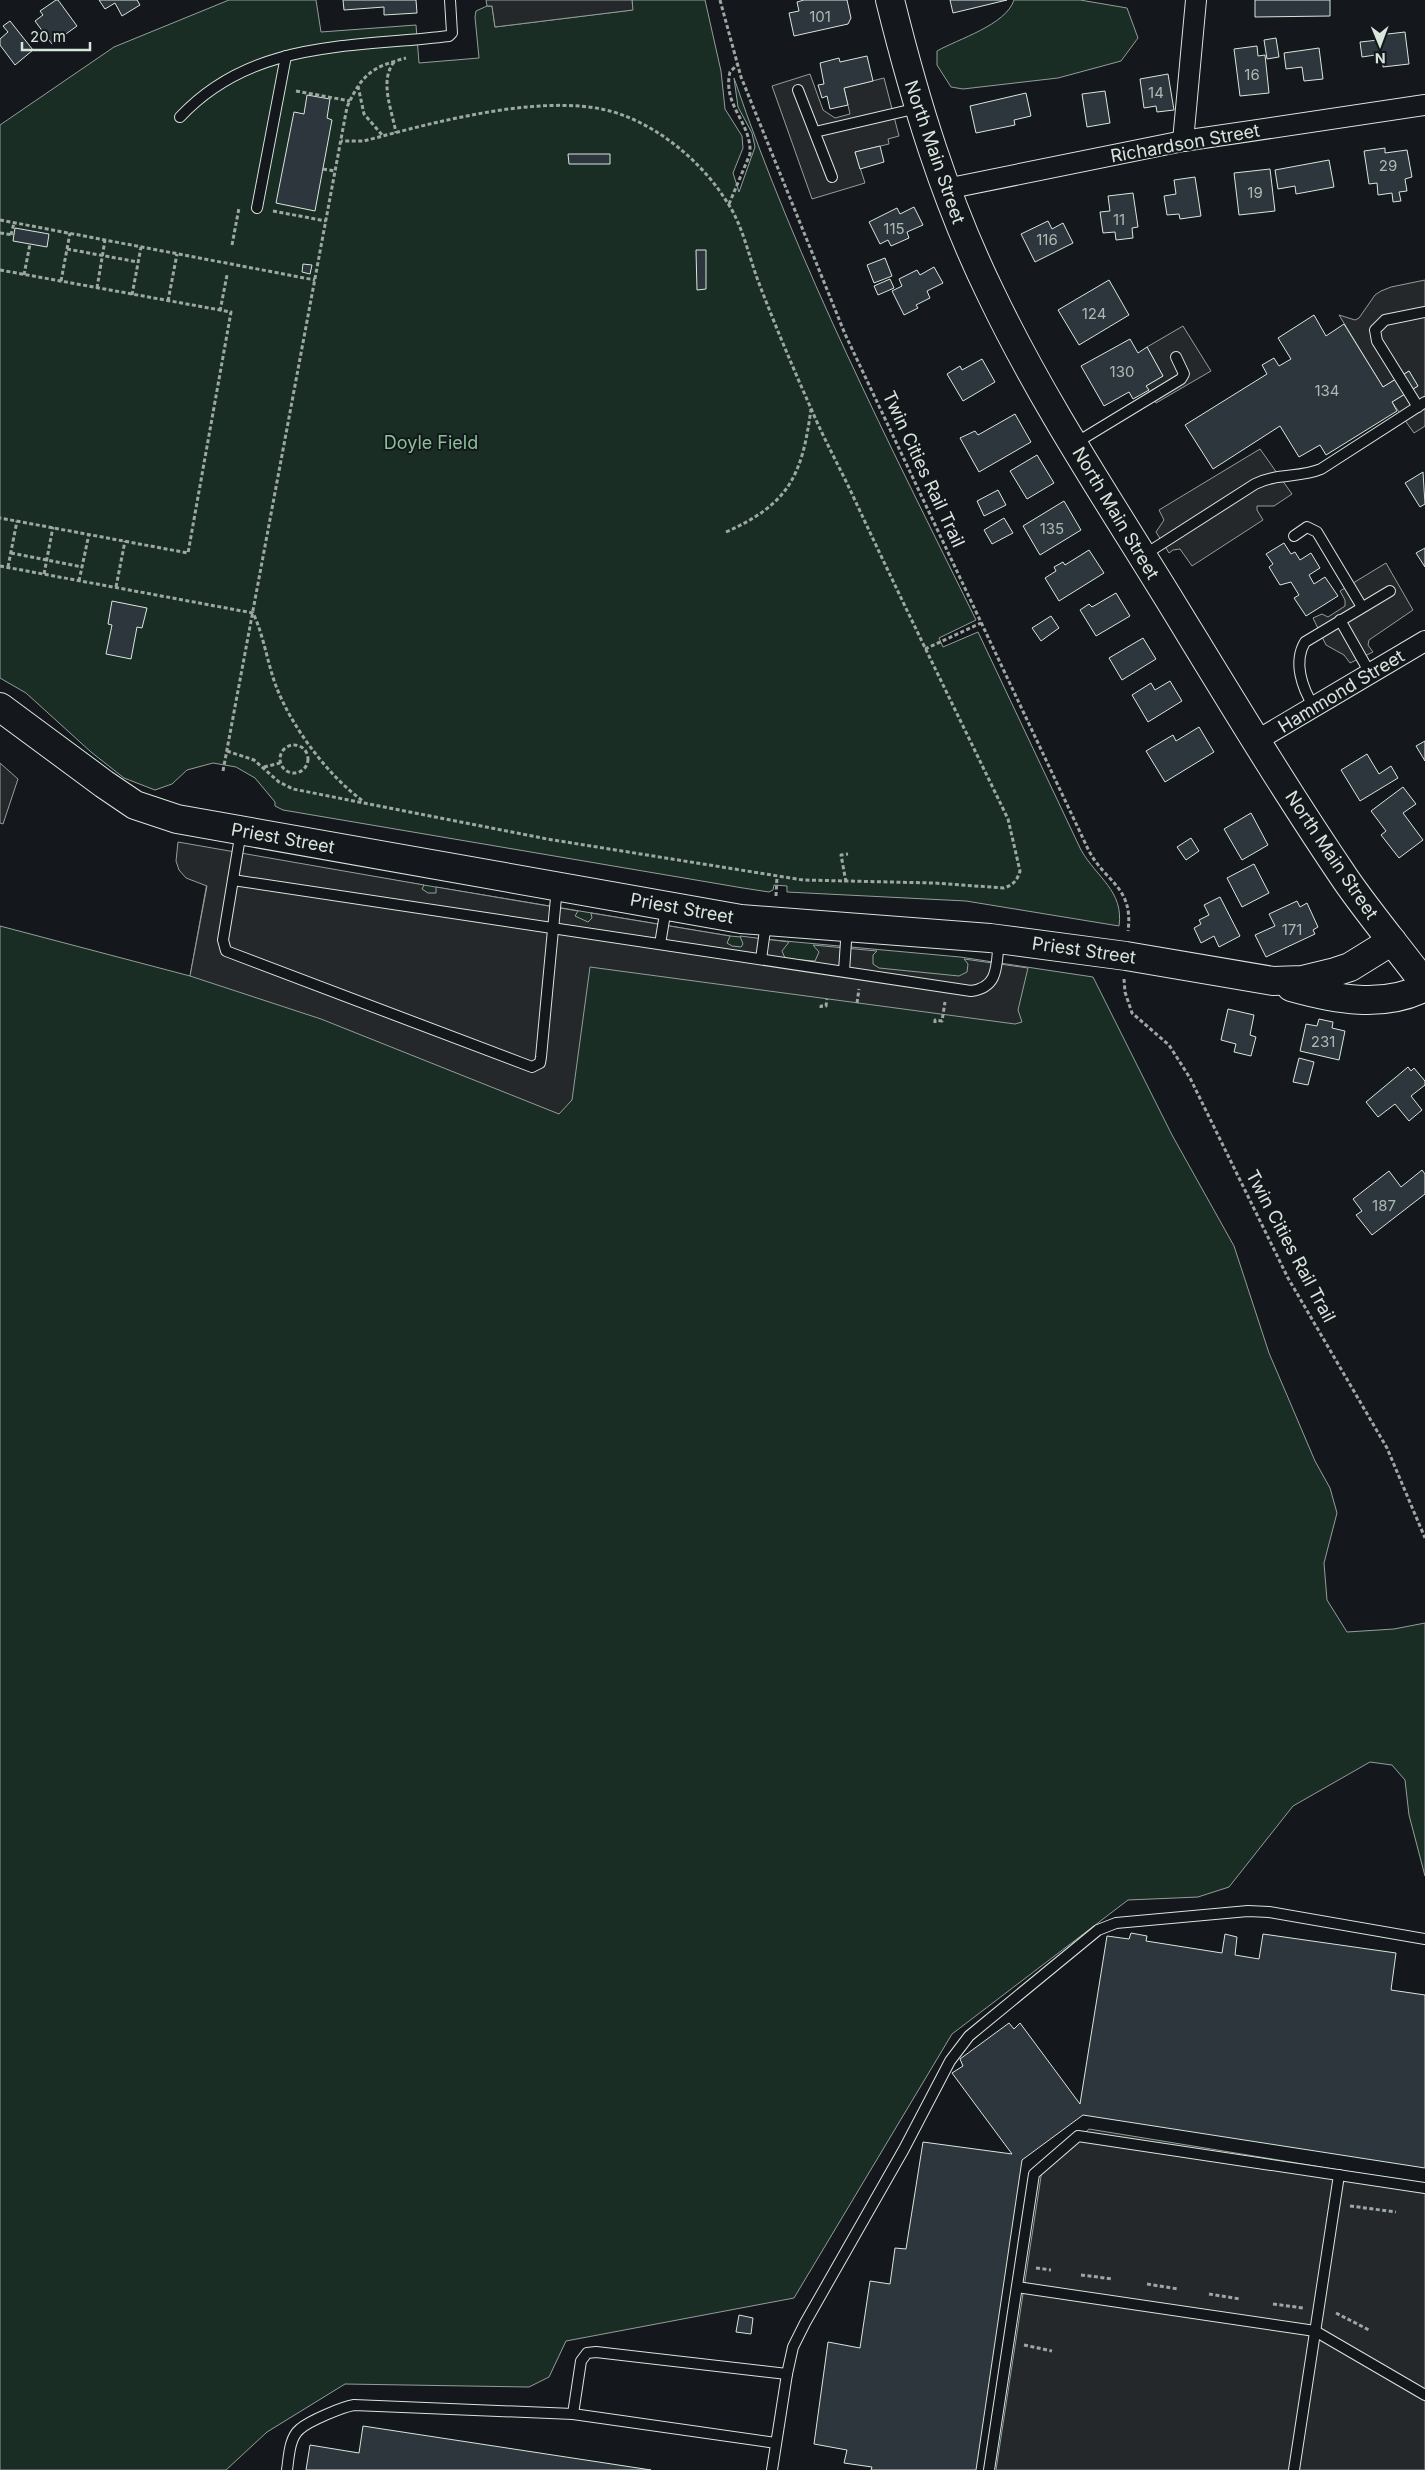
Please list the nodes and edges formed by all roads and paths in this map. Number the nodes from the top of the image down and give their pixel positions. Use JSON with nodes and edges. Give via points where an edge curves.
{"nodes":[{"id":1,"x":450,"y":0,"type":"edge"},
{"id":2,"x":720,"y":0,"type":"edge"},
{"id":3,"x":890,"y":0,"type":"edge"},
{"id":4,"x":1196,"y":0,"type":"edge"},
{"id":5,"x":286,"y":56,"type":"junction"},
{"id":6,"x":413,"y":57,"type":"dead end"},
{"id":7,"x":395,"y":61,"type":"junction"},
{"id":8,"x":737,"y":65,"type":"junction"},
{"id":9,"x":358,"y":86,"type":"junction"},
{"id":10,"x":279,"y":88,"type":"junction"},
{"id":11,"x":798,"y":90,"type":"dead end"},
{"id":12,"x":350,"y":101,"type":"junction"},
{"id":13,"x":1425,"y":105,"type":"edge"},
{"id":14,"x":918,"y":108,"type":"junction"},
{"id":15,"x":180,"y":117,"type":"dead end"},
{"id":16,"x":814,"y":132,"type":"junction"},
{"id":17,"x":396,"y":133,"type":"junction"},
{"id":18,"x":383,"y":136,"type":"junction"},
{"id":19,"x":341,"y":141,"type":"junction"},
{"id":20,"x":1183,"y":141,"type":"junction"},
{"id":21,"x":323,"y":169,"type":"dead end"},
{"id":22,"x":335,"y":171,"type":"junction"},
{"id":23,"x":832,"y":177,"type":"dead end"},
{"id":24,"x":946,"y":189,"type":"junction"},
{"id":25,"x":729,"y":204,"type":"junction"},
{"id":26,"x":257,"y":208,"type":"dead end"},
{"id":27,"x":0,"y":220,"type":"edge"},
{"id":28,"x":14,"y":223,"type":"junction"},
{"id":29,"x":0,"y":233,"type":"edge"},
{"id":30,"x":70,"y":233,"type":"junction"},
{"id":31,"x":105,"y":240,"type":"junction"},
{"id":32,"x":30,"y":244,"type":"dead end"},
{"id":33,"x":141,"y":247,"type":"junction"},
{"id":34,"x":67,"y":249,"type":"junction"},
{"id":35,"x":177,"y":254,"type":"junction"},
{"id":36,"x":102,"y":256,"type":"junction"},
{"id":37,"x":138,"y":262,"type":"junction"},
{"id":38,"x":0,"y":270,"type":"edge"},
{"id":39,"x":24,"y":275,"type":"junction"},
{"id":40,"x":227,"y":275,"type":"dead end"},
{"id":41,"x":315,"y":280,"type":"junction"},
{"id":42,"x":61,"y":282,"type":"junction"},
{"id":43,"x":97,"y":288,"type":"junction"},
{"id":44,"x":132,"y":295,"type":"junction"},
{"id":45,"x":168,"y":301,"type":"junction"},
{"id":46,"x":220,"y":311,"type":"junction"},
{"id":47,"x":1425,"y":312,"type":"edge"},
{"id":48,"x":1176,"y":357,"type":"dead end"},
{"id":49,"x":1421,"y":405,"type":"edge"},
{"id":50,"x":811,"y":409,"type":"junction"},
{"id":51,"x":1074,"y":444,"type":"junction"},
{"id":52,"x":0,"y":518,"type":"edge"},
{"id":53,"x":17,"y":521,"type":"junction"},
{"id":54,"x":53,"y":527,"type":"junction"},
{"id":55,"x":726,"y":532,"type":"dead end"},
{"id":56,"x":89,"y":534,"type":"junction"},
{"id":57,"x":1294,"y":536,"type":"dead end"},
{"id":58,"x":125,"y":541,"type":"junction"},
{"id":59,"x":11,"y":554,"type":"junction"},
{"id":60,"x":1142,"y":556,"type":"junction"},
{"id":61,"x":46,"y":560,"type":"junction"},
{"id":62,"x":0,"y":566,"type":"edge"},
{"id":63,"x":82,"y":567,"type":"junction"},
{"id":64,"x":8,"y":568,"type":"junction"},
{"id":65,"x":44,"y":574,"type":"junction"},
{"id":66,"x":79,"y":581,"type":"junction"},
{"id":67,"x":116,"y":588,"type":"junction"},
{"id":68,"x":1390,"y":590,"type":"dead end"},
{"id":69,"x":1362,"y":607,"type":"junction"},
{"id":70,"x":252,"y":613,"type":"junction"},
{"id":71,"x":1340,"y":620,"type":"junction"},
{"id":72,"x":982,"y":623,"type":"junction"},
{"id":73,"x":1425,"y":641,"type":"edge"},
{"id":74,"x":925,"y":649,"type":"junction"},
{"id":75,"x":1370,"y":673,"type":"junction"},
{"id":76,"x":0,"y":707,"type":"edge"},
{"id":77,"x":1314,"y":707,"type":"junction"},
{"id":78,"x":1256,"y":741,"type":"junction"},
{"id":79,"x":311,"y":746,"type":"junction"},
{"id":80,"x":227,"y":750,"type":"junction"},
{"id":81,"x":304,"y":751,"type":"junction"},
{"id":82,"x":280,"y":763,"type":"junction"},
{"id":83,"x":264,"y":767,"type":"junction"},
{"id":84,"x":223,"y":771,"type":"dead end"},
{"id":85,"x":364,"y":802,"type":"junction"},
{"id":86,"x":241,"y":831,"type":"junction"},
{"id":87,"x":848,"y":854,"type":"dead end"},
{"id":88,"x":777,"y":877,"type":"junction"},
{"id":89,"x":233,"y":880,"type":"junction"},
{"id":90,"x":846,"y":882,"type":"junction"},
{"id":91,"x":557,"y":886,"type":"junction"},
{"id":92,"x":776,"y":896,"type":"dead end"},
{"id":93,"x":666,"y":906,"type":"junction"},
{"id":94,"x":766,"y":921,"type":"junction"},
{"id":95,"x":847,"y":927,"type":"junction"},
{"id":96,"x":553,"y":928,"type":"junction"},
{"id":97,"x":1127,"y":934,"type":"dead end"},
{"id":98,"x":999,"y":939,"type":"junction"},
{"id":99,"x":1392,"y":941,"type":"junction"},
{"id":100,"x":660,"y":944,"type":"junction"},
{"id":101,"x":761,"y":959,"type":"junction"},
{"id":102,"x":844,"y":971,"type":"junction"},
{"id":103,"x":1124,"y":977,"type":"dead end"},
{"id":104,"x":1273,"y":981,"type":"junction"},
{"id":105,"x":1425,"y":985,"type":"edge"},
{"id":106,"x":828,"y":1000,"type":"dead end"},
{"id":107,"x":821,"y":1008,"type":"dead end"},
{"id":108,"x":942,"y":1015,"type":"dead end"},
{"id":109,"x":935,"y":1023,"type":"dead end"},
{"id":110,"x":1425,"y":1538,"type":"edge"},
{"id":111,"x":1425,"y":1939,"type":"edge"},
{"id":112,"x":1339,"y":2175,"type":"junction"},
{"id":113,"x":1425,"y":2188,"type":"edge"},
{"id":114,"x":1334,"y":2203,"type":"junction"},
{"id":115,"x":1396,"y":2212,"type":"dead end"},
{"id":116,"x":1036,"y":2268,"type":"dead end"},
{"id":117,"x":1051,"y":2270,"type":"dead end"},
{"id":118,"x":1082,"y":2275,"type":"dead end"},
{"id":119,"x":1113,"y":2279,"type":"dead end"},
{"id":120,"x":1147,"y":2284,"type":"dead end"},
{"id":121,"x":1017,"y":2287,"type":"junction"},
{"id":122,"x":1178,"y":2289,"type":"dead end"},
{"id":123,"x":1209,"y":2294,"type":"dead end"},
{"id":124,"x":1240,"y":2299,"type":"dead end"},
{"id":125,"x":1273,"y":2304,"type":"dead end"},
{"id":126,"x":1304,"y":2308,"type":"dead end"},
{"id":127,"x":1336,"y":2313,"type":"dead end"},
{"id":128,"x":1369,"y":2330,"type":"dead end"},
{"id":129,"x":1315,"y":2331,"type":"junction"},
{"id":130,"x":1024,"y":2346,"type":"dead end"},
{"id":131,"x":1052,"y":2351,"type":"dead end"},
{"id":132,"x":787,"y":2374,"type":"junction"},
{"id":133,"x":1425,"y":2395,"type":"edge"},
{"id":134,"x":573,"y":2414,"type":"junction"},
{"id":135,"x":776,"y":2443,"type":"junction"},
{"id":136,"x":286,"y":2470,"type":"edge"},
{"id":137,"x":772,"y":2470,"type":"edge"},
{"id":138,"x":989,"y":2470,"type":"edge"},
{"id":139,"x":1294,"y":2470,"type":"edge"}],
"edges":[{"from":1,"to":5,"type":"lane","via":[[452,33],[449,36],[319,48]]},
{"from":2,"to":8,"type":"path","name":"Twin Cities Rail Trail"},
{"from":3,"to":14,"type":"main road","name":"North Main Street"},
{"from":4,"to":20,"type":"street"},
{"from":5,"to":10,"type":"lane"},
{"from":5,"to":15,"type":"lane","via":[[223,82],[195,101]]},
{"from":6,"to":7,"type":"path"},
{"from":7,"to":9,"type":"path","via":[[374,69]]},
{"from":7,"to":17,"type":"path","via":[[386,77]]},
{"from":8,"to":25,"type":"path","via":[[730,72],[728,94],[748,133],[750,154]]},
{"from":8,"to":72,"type":"path","name":"Twin Cities Rail Trail","via":[[845,334]]},
{"from":9,"to":12,"type":"path"},
{"from":9,"to":18,"type":"path","via":[[364,114]]},
{"from":10,"to":12,"type":"path"},
{"from":10,"to":26,"type":"lane"},
{"from":11,"to":16,"type":"lane"},
{"from":12,"to":19,"type":"path"},
{"from":13,"to":20,"type":"street","name":"Richardson Street"},
{"from":14,"to":16,"type":"lane"},
{"from":14,"to":24,"type":"main road","name":"North Main Street"},
{"from":16,"to":23,"type":"lane"},
{"from":17,"to":18,"type":"path"},
{"from":17,"to":25,"type":"path","via":[[513,108],[600,108],[628,117],[676,146],[696,162]]},
{"from":18,"to":19,"type":"path","via":[[356,142]]},
{"from":19,"to":22,"type":"path"},
{"from":20,"to":24,"type":"street","name":"Richardson Street"},
{"from":21,"to":22,"type":"path"},
{"from":22,"to":41,"type":"path"},
{"from":24,"to":51,"type":"main road","name":"North Main Street","via":[[990,294]]},
{"from":25,"to":50,"type":"path"},
{"from":27,"to":28,"type":"path"},
{"from":28,"to":29,"type":"path","via":[[12,235]]},
{"from":28,"to":30,"type":"path"},
{"from":30,"to":31,"type":"path"},
{"from":30,"to":34,"type":"path"},
{"from":31,"to":33,"type":"path"},
{"from":31,"to":36,"type":"path"},
{"from":32,"to":39,"type":"path"},
{"from":33,"to":35,"type":"path"},
{"from":33,"to":37,"type":"path"},
{"from":34,"to":36,"type":"path"},
{"from":34,"to":42,"type":"path"},
{"from":35,"to":41,"type":"path"},
{"from":35,"to":45,"type":"path"},
{"from":36,"to":37,"type":"path"},
{"from":36,"to":43,"type":"path"},
{"from":37,"to":44,"type":"path"},
{"from":38,"to":39,"type":"path"},
{"from":39,"to":42,"type":"path"},
{"from":40,"to":46,"type":"path"},
{"from":41,"to":70,"type":"path"},
{"from":42,"to":43,"type":"path"},
{"from":43,"to":44,"type":"path"},
{"from":44,"to":45,"type":"path"},
{"from":45,"to":46,"type":"path"},
{"from":46,"to":58,"type":"path","via":[[231,312],[188,553]]},
{"from":47,"to":49,"type":"lane","via":[[1385,320],[1375,330],[1377,341]]},
{"from":48,"to":51,"type":"lane","via":[[1184,374],[1181,379]]},
{"from":49,"to":60,"type":"lane","via":[[1321,469],[1268,478],[1255,484]]},
{"from":50,"to":55,"type":"path","via":[[805,446],[792,480],[778,500],[765,511]]},
{"from":50,"to":74,"type":"path"},
{"from":51,"to":60,"type":"main road","name":"North Main Street"},
{"from":52,"to":53,"type":"path"},
{"from":53,"to":54,"type":"path"},
{"from":53,"to":59,"type":"path"},
{"from":54,"to":56,"type":"path"},
{"from":54,"to":61,"type":"path"},
{"from":56,"to":58,"type":"path"},
{"from":56,"to":63,"type":"path"},
{"from":57,"to":69,"type":"lane","via":[[1307,527],[1317,532]]},
{"from":58,"to":67,"type":"path"},
{"from":59,"to":61,"type":"path"},
{"from":59,"to":64,"type":"path"},
{"from":60,"to":78,"type":"main road","name":"North Main Street"},
{"from":61,"to":63,"type":"path"},
{"from":61,"to":65,"type":"path"},
{"from":62,"to":64,"type":"path"},
{"from":63,"to":66,"type":"path"},
{"from":64,"to":65,"type":"path"},
{"from":65,"to":66,"type":"path"},
{"from":66,"to":67,"type":"path"},
{"from":67,"to":70,"type":"path"},
{"from":68,"to":69,"type":"lane"},
{"from":69,"to":71,"type":"lane"},
{"from":70,"to":79,"type":"path","via":[[260,628],[284,704]]},
{"from":70,"to":80,"type":"path"},
{"from":71,"to":75,"type":"lane"},
{"from":71,"to":77,"type":"lane","via":[[1305,642],[1299,655],[1304,687]]},
{"from":72,"to":74,"type":"path"},
{"from":72,"to":97,"type":"path","name":"Twin Cities Rail Trail","via":[[1091,856],[1118,886],[1126,901],[1129,916]]},
{"from":73,"to":75,"type":"street","name":"Hammond Street"},
{"from":74,"to":90,"type":"path","via":[[1008,819],[1019,863],[1018,880],[1004,888]]},
{"from":75,"to":77,"type":"street","name":"Hammond Street"},
{"from":76,"to":86,"type":"main road","name":"Priest Street","via":[[135,805],[177,819]]},
{"from":77,"to":78,"type":"street","name":"Hammond Street"},
{"from":78,"to":99,"type":"main road","name":"North Main Street","via":[[1347,881]]},
{"from":79,"to":81,"type":"path"},
{"from":79,"to":85,"type":"path","via":[[325,767]]},
{"from":80,"to":83,"type":"path","via":[[244,755]]},
{"from":80,"to":84,"type":"path"},
{"from":81,"to":82,"type":"path","via":[[298,746],[285,748],[280,755]]},
{"from":81,"to":82,"type":"path","via":[[307,761],[298,772],[285,770]]},
{"from":82,"to":83,"type":"path"},
{"from":83,"to":85,"type":"path","via":[[279,782],[293,789]]},
{"from":85,"to":88,"type":"path","via":[[547,839]]},
{"from":86,"to":89,"type":"lane"},
{"from":86,"to":91,"type":"main road","name":"Priest Street"},
{"from":87,"to":90,"type":"path","via":[[841,855]]},
{"from":88,"to":90,"type":"path"},
{"from":88,"to":92,"type":"path"},
{"from":89,"to":96,"type":"lane"},
{"from":89,"to":96,"type":"lane","via":[[223,940],[226,951],[532,1067],[537,1066],[542,1057]]},
{"from":91,"to":93,"type":"main road","name":"Priest Street"},
{"from":91,"to":96,"type":"lane"},
{"from":93,"to":94,"type":"main road","name":"Priest Street"},
{"from":93,"to":100,"type":"lane"},
{"from":94,"to":95,"type":"main road","name":"Priest Street"},
{"from":94,"to":101,"type":"lane"},
{"from":95,"to":98,"type":"main road","name":"Priest Street"},
{"from":95,"to":102,"type":"lane"},
{"from":96,"to":100,"type":"lane"},
{"from":98,"to":102,"type":"lane","via":[[992,982],[979,990]]},
{"from":98,"to":104,"type":"main road","name":"Priest Street"},
{"from":99,"to":104,"type":"main road","name":"Priest Street","via":[[1336,972],[1302,980]]},
{"from":99,"to":105,"type":"main road","name":"North Main Street"},
{"from":100,"to":101,"type":"lane"},
{"from":101,"to":102,"type":"lane"},
{"from":103,"to":110,"type":"path","name":"Twin Cities Rail Trail","via":[[1132,1013],[1169,1045],[1183,1064],[1288,1278],[1387,1448]]},
{"from":104,"to":105,"type":"main road","via":[[1313,992],[1371,1000],[1399,998]]},
{"from":106,"to":107,"type":"path"},
{"from":108,"to":109,"type":"path","via":[[942,1021],[935,1020]]},
{"from":111,"to":132,"type":"lane","via":[[1248,1911],[1116,1923],[1098,1930],[969,2036],[950,2061],[805,2323],[793,2347]]},
{"from":112,"to":113,"type":"lane"},
{"from":112,"to":114,"type":"lane"},
{"from":112,"to":121,"type":"lane","via":[[1078,2136],[1034,2174]]},
{"from":114,"to":115,"type":"path"},
{"from":114,"to":129,"type":"lane"},
{"from":116,"to":117,"type":"path"},
{"from":118,"to":119,"type":"path"},
{"from":120,"to":122,"type":"path"},
{"from":121,"to":129,"type":"lane"},
{"from":121,"to":138,"type":"lane"},
{"from":123,"to":124,"type":"path"},
{"from":125,"to":126,"type":"path"},
{"from":127,"to":128,"type":"path"},
{"from":129,"to":133,"type":"lane"},
{"from":129,"to":139,"type":"lane"},
{"from":130,"to":131,"type":"path"},
{"from":132,"to":134,"type":"lane","via":[[587,2353],[581,2361]]},
{"from":132,"to":135,"type":"lane"},
{"from":134,"to":135,"type":"lane"},
{"from":134,"to":136,"type":"lane","via":[[349,2406],[299,2429]]},
{"from":135,"to":137,"type":"lane"}]}
